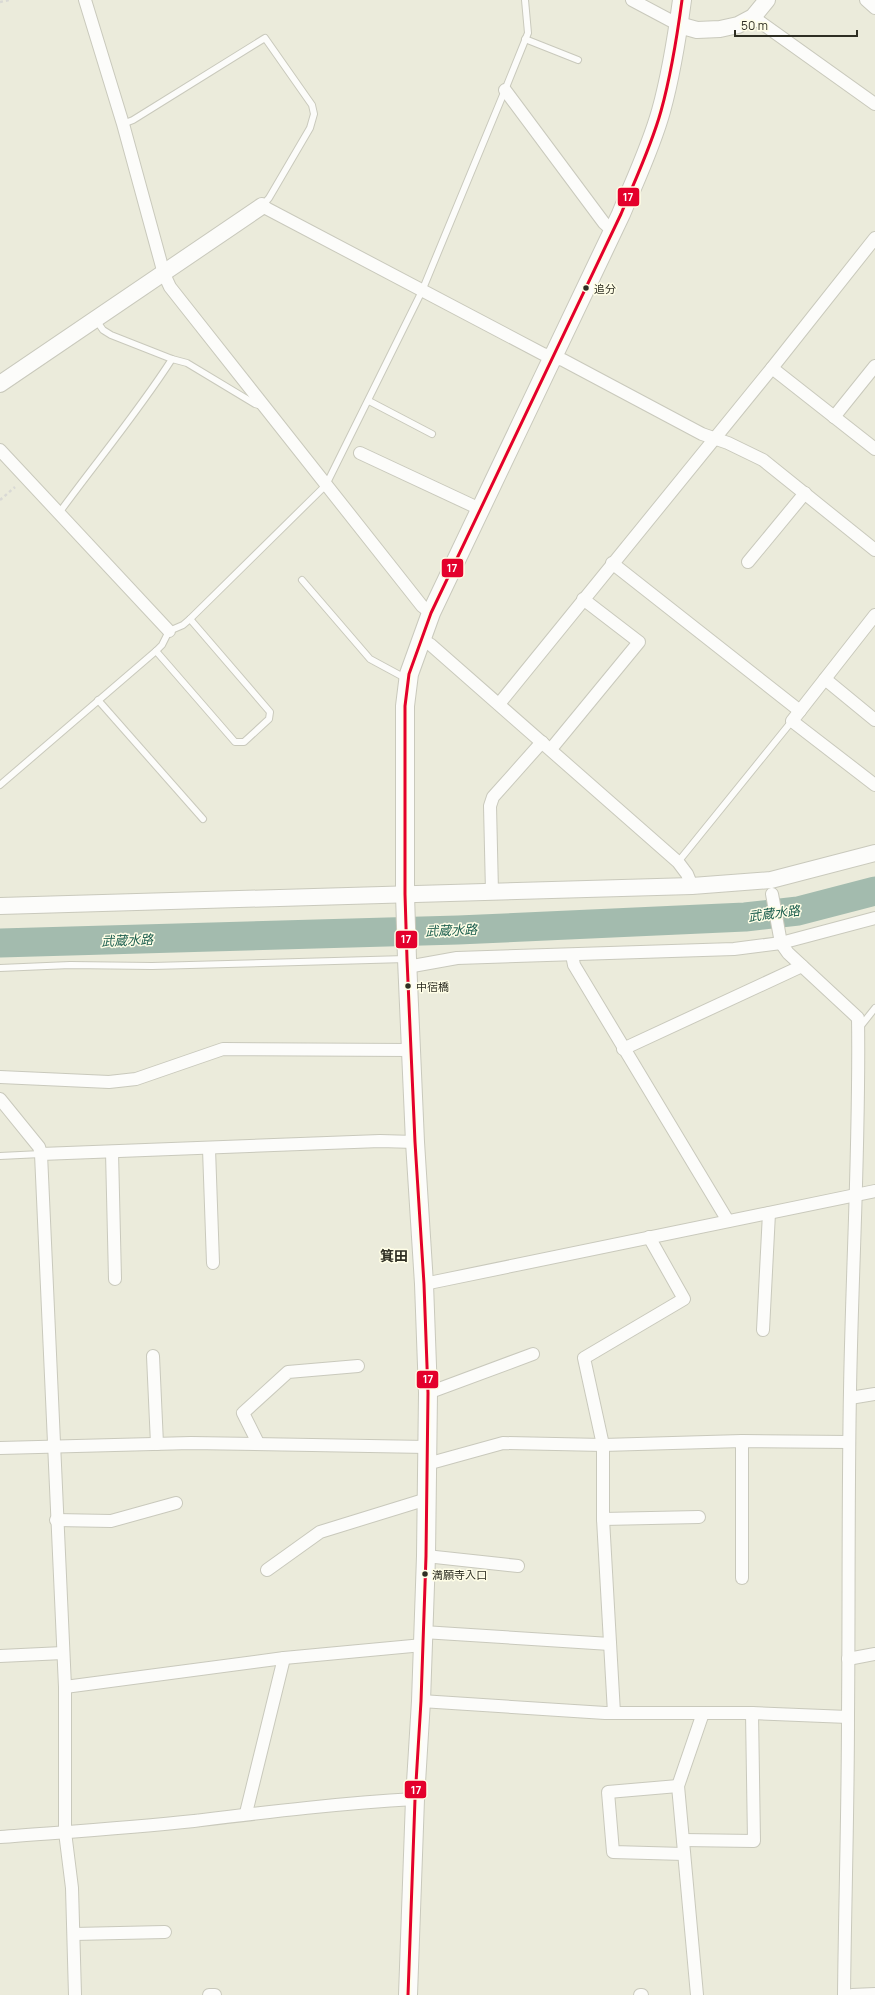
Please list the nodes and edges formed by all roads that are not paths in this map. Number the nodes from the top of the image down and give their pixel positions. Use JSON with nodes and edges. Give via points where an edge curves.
{"nodes":[{"id":1,"x":85,"y":0,"type":"edge"},
{"id":2,"x":525,"y":0,"type":"edge"},
{"id":3,"x":632,"y":0,"type":"edge"},
{"id":4,"x":682,"y":0,"type":"edge"},
{"id":5,"x":767,"y":0,"type":"edge"},
{"id":6,"x":866,"y":0,"type":"edge"},
{"id":7,"x":875,"y":8,"type":"edge"},
{"id":8,"x":753,"y":17,"type":"junction"},
{"id":9,"x":679,"y":25,"type":"junction"},
{"id":10,"x":525,"y":39,"type":"junction"},
{"id":11,"x":578,"y":60,"type":"dead end"},
{"id":12,"x":505,"y":90,"type":"junction"},
{"id":13,"x":875,"y":104,"type":"edge"},
{"id":14,"x":123,"y":124,"type":"junction"},
{"id":15,"x":262,"y":206,"type":"junction"},
{"id":16,"x":613,"y":231,"type":"junction"},
{"id":17,"x":875,"y":238,"type":"edge"},
{"id":18,"x":164,"y":274,"type":"junction"},
{"id":19,"x":422,"y":292,"type":"junction"},
{"id":20,"x":96,"y":319,"type":"junction"},
{"id":21,"x":553,"y":358,"type":"junction"},
{"id":22,"x":172,"y":359,"type":"junction"},
{"id":23,"x":875,"y":366,"type":"edge"},
{"id":24,"x":772,"y":368,"type":"junction"},
{"id":25,"x":0,"y":384,"type":"edge"},
{"id":26,"x":369,"y":401,"type":"junction"},
{"id":27,"x":265,"y":408,"type":"junction"},
{"id":28,"x":834,"y":416,"type":"junction"},
{"id":29,"x":432,"y":434,"type":"dead end"},
{"id":30,"x":714,"y":438,"type":"junction"},
{"id":31,"x":875,"y":448,"type":"edge"},
{"id":32,"x":0,"y":450,"type":"edge"},
{"id":33,"x":360,"y":454,"type":"dead end"},
{"id":34,"x":326,"y":485,"type":"junction"},
{"id":35,"x":805,"y":493,"type":"junction"},
{"id":36,"x":480,"y":509,"type":"junction"},
{"id":37,"x":59,"y":513,"type":"junction"},
{"id":38,"x":875,"y":550,"type":"edge"},
{"id":39,"x":748,"y":562,"type":"dead end"},
{"id":40,"x":612,"y":563,"type":"junction"},
{"id":41,"x":302,"y":580,"type":"dead end"},
{"id":42,"x":583,"y":599,"type":"junction"},
{"id":43,"x":431,"y":613,"type":"junction"},
{"id":44,"x":875,"y":615,"type":"edge"},
{"id":45,"x":190,"y":619,"type":"junction"},
{"id":46,"x":169,"y":631,"type":"junction"},
{"id":47,"x":421,"y":640,"type":"junction"},
{"id":48,"x":156,"y":651,"type":"junction"},
{"id":49,"x":825,"y":679,"type":"junction"},
{"id":50,"x":408,"y":680,"type":"junction"},
{"id":51,"x":98,"y":700,"type":"junction"},
{"id":52,"x":499,"y":704,"type":"junction"},
{"id":53,"x":800,"y":711,"type":"junction"},
{"id":54,"x":875,"y":720,"type":"edge"},
{"id":55,"x":792,"y":721,"type":"junction"},
{"id":56,"x":547,"y":746,"type":"junction"},
{"id":57,"x":0,"y":785,"type":"edge"},
{"id":58,"x":875,"y":785,"type":"edge"},
{"id":59,"x":203,"y":819,"type":"dead end"},
{"id":60,"x":875,"y":853,"type":"edge"},
{"id":61,"x":678,"y":862,"type":"junction"},
{"id":62,"x":692,"y":886,"type":"junction"},
{"id":63,"x":772,"y":887,"type":"junction"},
{"id":64,"x":492,"y":892,"type":"junction"},
{"id":65,"x":405,"y":899,"type":"junction"},
{"id":66,"x":0,"y":906,"type":"edge"},
{"id":67,"x":875,"y":918,"type":"edge"},
{"id":68,"x":779,"y":937,"type":"junction"},
{"id":69,"x":572,"y":955,"type":"junction"},
{"id":70,"x":407,"y":960,"type":"junction"},
{"id":71,"x":802,"y":966,"type":"junction"},
{"id":72,"x":0,"y":968,"type":"edge"},
{"id":73,"x":875,"y":1008,"type":"edge"},
{"id":74,"x":858,"y":1029,"type":"junction"},
{"id":75,"x":623,"y":1049,"type":"junction"},
{"id":76,"x":411,"y":1050,"type":"junction"},
{"id":77,"x":0,"y":1077,"type":"edge"},
{"id":78,"x":0,"y":1099,"type":"edge"},
{"id":79,"x":415,"y":1142,"type":"junction"},
{"id":80,"x":209,"y":1149,"type":"junction"},
{"id":81,"x":112,"y":1152,"type":"junction"},
{"id":82,"x":41,"y":1154,"type":"junction"},
{"id":83,"x":0,"y":1156,"type":"edge"},
{"id":84,"x":875,"y":1191,"type":"edge"},
{"id":85,"x":856,"y":1195,"type":"junction"},
{"id":86,"x":769,"y":1213,"type":"junction"},
{"id":87,"x":728,"y":1221,"type":"junction"},
{"id":88,"x":649,"y":1237,"type":"junction"},
{"id":89,"x":213,"y":1263,"type":"dead end"},
{"id":90,"x":115,"y":1279,"type":"dead end"},
{"id":91,"x":424,"y":1284,"type":"junction"},
{"id":92,"x":763,"y":1330,"type":"dead end"},
{"id":93,"x":533,"y":1354,"type":"dead end"},
{"id":94,"x":153,"y":1356,"type":"dead end"},
{"id":95,"x":358,"y":1366,"type":"dead end"},
{"id":96,"x":428,"y":1393,"type":"junction"},
{"id":97,"x":875,"y":1394,"type":"edge"},
{"id":98,"x":850,"y":1398,"type":"junction"},
{"id":99,"x":742,"y":1441,"type":"junction"},
{"id":100,"x":849,"y":1442,"type":"junction"},
{"id":101,"x":258,"y":1443,"type":"junction"},
{"id":102,"x":157,"y":1444,"type":"junction"},
{"id":103,"x":603,"y":1445,"type":"junction"},
{"id":104,"x":54,"y":1446,"type":"junction"},
{"id":105,"x":0,"y":1448,"type":"edge"},
{"id":106,"x":427,"y":1456,"type":"junction"},
{"id":107,"x":427,"y":1500,"type":"junction"},
{"id":108,"x":176,"y":1503,"type":"dead end"},
{"id":109,"x":700,"y":1516,"type":"dead end"},
{"id":110,"x":604,"y":1519,"type":"junction"},
{"id":111,"x":56,"y":1520,"type":"junction"},
{"id":112,"x":426,"y":1556,"type":"junction"},
{"id":113,"x":518,"y":1566,"type":"dead end"},
{"id":114,"x":267,"y":1570,"type":"dead end"},
{"id":115,"x":742,"y":1578,"type":"dead end"},
{"id":116,"x":423,"y":1639,"type":"junction"},
{"id":117,"x":610,"y":1644,"type":"junction"},
{"id":118,"x":63,"y":1653,"type":"junction"},
{"id":119,"x":875,"y":1654,"type":"edge"},
{"id":120,"x":0,"y":1656,"type":"edge"},
{"id":121,"x":284,"y":1658,"type":"junction"},
{"id":122,"x":848,"y":1659,"type":"junction"},
{"id":123,"x":65,"y":1687,"type":"junction"},
{"id":124,"x":421,"y":1701,"type":"junction"},
{"id":125,"x":614,"y":1713,"type":"junction"},
{"id":126,"x":703,"y":1713,"type":"junction"},
{"id":127,"x":752,"y":1713,"type":"junction"},
{"id":128,"x":848,"y":1717,"type":"junction"},
{"id":129,"x":678,"y":1786,"type":"junction"},
{"id":130,"x":415,"y":1799,"type":"junction"},
{"id":131,"x":246,"y":1813,"type":"junction"},
{"id":132,"x":65,"y":1832,"type":"junction"},
{"id":133,"x":0,"y":1837,"type":"edge"},
{"id":134,"x":683,"y":1840,"type":"junction"},
{"id":135,"x":684,"y":1854,"type":"junction"},
{"id":136,"x":165,"y":1932,"type":"dead end"},
{"id":137,"x":74,"y":1934,"type":"junction"},
{"id":138,"x":874,"y":1994,"type":"edge"},
{"id":139,"x":75,"y":1995,"type":"edge"},
{"id":140,"x":209,"y":1995,"type":"edge"},
{"id":141,"x":215,"y":1995,"type":"edge"},
{"id":142,"x":408,"y":1995,"type":"edge"},
{"id":143,"x":697,"y":1995,"type":"edge"},
{"id":144,"x":844,"y":1995,"type":"edge"},
{"id":145,"x":852,"y":1995,"type":"edge"}],
"edges":[{"from":1,"to":14,"type":"street"},
{"from":2,"to":10,"type":"lane","via":[[528,33]]},
{"from":3,"to":9,"type":"street"},
{"from":4,"to":9,"type":"main road"},
{"from":5,"to":8,"type":"street"},
{"from":6,"to":7,"type":"street"},
{"from":8,"to":9,"type":"street","via":[[738,25],[720,29],[697,30]]},
{"from":8,"to":13,"type":"street"},
{"from":9,"to":16,"type":"main road","via":[[661,112],[647,153]]},
{"from":10,"to":11,"type":"lane"},
{"from":10,"to":12,"type":"lane"},
{"from":12,"to":16,"type":"street","via":[[604,224]]},
{"from":12,"to":19,"type":"lane"},
{"from":14,"to":15,"type":"lane","via":[[265,38],[312,105],[314,114],[310,128]]},
{"from":14,"to":18,"type":"street"},
{"from":15,"to":18,"type":"street"},
{"from":15,"to":19,"type":"street"},
{"from":16,"to":21,"type":"main road"},
{"from":17,"to":24,"type":"street"},
{"from":18,"to":20,"type":"street"},
{"from":18,"to":27,"type":"street","via":[[170,287]]},
{"from":19,"to":21,"type":"street"},
{"from":19,"to":26,"type":"lane"},
{"from":20,"to":22,"type":"lane","via":[[103,330],[111,335]]},
{"from":20,"to":25,"type":"street"},
{"from":21,"to":30,"type":"street","via":[[563,360]]},
{"from":21,"to":36,"type":"main road"},
{"from":22,"to":27,"type":"lane","via":[[187,363]]},
{"from":22,"to":37,"type":"lane","via":[[151,392]]},
{"from":23,"to":28,"type":"street"},
{"from":24,"to":28,"type":"street"},
{"from":24,"to":30,"type":"street"},
{"from":26,"to":29,"type":"lane"},
{"from":26,"to":34,"type":"lane"},
{"from":27,"to":34,"type":"street"},
{"from":28,"to":31,"type":"street"},
{"from":30,"to":35,"type":"street","via":[[763,460]]},
{"from":30,"to":40,"type":"street"},
{"from":32,"to":37,"type":"street"},
{"from":33,"to":36,"type":"street"},
{"from":34,"to":43,"type":"street","via":[[422,606]]},
{"from":34,"to":45,"type":"lane"},
{"from":35,"to":38,"type":"street"},
{"from":35,"to":39,"type":"street"},
{"from":36,"to":43,"type":"main road"},
{"from":37,"to":46,"type":"street"},
{"from":40,"to":42,"type":"street"},
{"from":40,"to":53,"type":"street"},
{"from":41,"to":50,"type":"lane","via":[[370,659]]},
{"from":42,"to":52,"type":"street"},
{"from":42,"to":56,"type":"street","via":[[639,642]]},
{"from":43,"to":47,"type":"main road"},
{"from":44,"to":49,"type":"street"},
{"from":45,"to":46,"type":"lane"},
{"from":45,"to":48,"type":"lane","via":[[270,712],[269,719],[244,742],[235,742]]},
{"from":46,"to":48,"type":"lane"},
{"from":47,"to":50,"type":"main road"},
{"from":47,"to":52,"type":"street","via":[[431,645]]},
{"from":48,"to":51,"type":"lane"},
{"from":49,"to":53,"type":"street"},
{"from":49,"to":54,"type":"street"},
{"from":50,"to":65,"type":"main road","via":[[405,706]]},
{"from":51,"to":57,"type":"lane"},
{"from":51,"to":59,"type":"lane"},
{"from":52,"to":56,"type":"street"},
{"from":53,"to":55,"type":"street"},
{"from":55,"to":58,"type":"street"},
{"from":55,"to":61,"type":"lane"},
{"from":56,"to":61,"type":"street"},
{"from":56,"to":64,"type":"street","via":[[493,797],[490,806]]},
{"from":60,"to":63,"type":"street"},
{"from":61,"to":62,"type":"street"},
{"from":62,"to":63,"type":"street"},
{"from":62,"to":64,"type":"street"},
{"from":63,"to":68,"type":"street"},
{"from":64,"to":65,"type":"street"},
{"from":65,"to":66,"type":"street"},
{"from":65,"to":70,"type":"main road"},
{"from":67,"to":68,"type":"street"},
{"from":68,"to":69,"type":"street","via":[[734,949]]},
{"from":68,"to":71,"type":"street"},
{"from":69,"to":70,"type":"street"},
{"from":69,"to":75,"type":"street","via":[[574,965]]},
{"from":70,"to":72,"type":"lane"},
{"from":70,"to":76,"type":"main road"},
{"from":71,"to":74,"type":"street","via":[[858,1018]]},
{"from":71,"to":75,"type":"street"},
{"from":73,"to":74,"type":"lane"},
{"from":74,"to":85,"type":"street"},
{"from":75,"to":87,"type":"street"},
{"from":76,"to":77,"type":"street","via":[[223,1049],[136,1078],[109,1082]]},
{"from":76,"to":79,"type":"main road"},
{"from":78,"to":82,"type":"street","via":[[39,1147]]},
{"from":79,"to":80,"type":"street","via":[[380,1141]]},
{"from":79,"to":91,"type":"main road"},
{"from":80,"to":81,"type":"street"},
{"from":80,"to":89,"type":"street"},
{"from":81,"to":82,"type":"street"},
{"from":81,"to":90,"type":"street"},
{"from":82,"to":83,"type":"lane"},
{"from":82,"to":104,"type":"street"},
{"from":84,"to":85,"type":"street"},
{"from":85,"to":86,"type":"street"},
{"from":85,"to":98,"type":"street"},
{"from":86,"to":87,"type":"street"},
{"from":86,"to":92,"type":"street"},
{"from":87,"to":88,"type":"street"},
{"from":88,"to":91,"type":"street"},
{"from":88,"to":103,"type":"street","via":[[684,1299],[584,1358]]},
{"from":91,"to":96,"type":"main road"},
{"from":93,"to":96,"type":"street"},
{"from":94,"to":102,"type":"street"},
{"from":95,"to":101,"type":"street","via":[[288,1372],[243,1413]]},
{"from":96,"to":106,"type":"main road"},
{"from":97,"to":98,"type":"street"},
{"from":98,"to":100,"type":"street"},
{"from":99,"to":100,"type":"street"},
{"from":99,"to":103,"type":"street"},
{"from":99,"to":115,"type":"street"},
{"from":100,"to":122,"type":"street"},
{"from":101,"to":102,"type":"street"},
{"from":101,"to":106,"type":"street"},
{"from":102,"to":104,"type":"street"},
{"from":103,"to":106,"type":"street","via":[[503,1443]]},
{"from":103,"to":110,"type":"street"},
{"from":104,"to":105,"type":"street"},
{"from":104,"to":111,"type":"street"},
{"from":106,"to":107,"type":"main road"},
{"from":107,"to":112,"type":"main road"},
{"from":107,"to":114,"type":"street","via":[[320,1532]]},
{"from":108,"to":111,"type":"street","via":[[111,1521]]},
{"from":109,"to":110,"type":"street"},
{"from":110,"to":117,"type":"street"},
{"from":111,"to":118,"type":"street"},
{"from":112,"to":113,"type":"street"},
{"from":112,"to":116,"type":"main road"},
{"from":116,"to":117,"type":"street"},
{"from":116,"to":121,"type":"street"},
{"from":116,"to":124,"type":"main road"},
{"from":117,"to":125,"type":"street"},
{"from":118,"to":120,"type":"street"},
{"from":118,"to":123,"type":"street"},
{"from":119,"to":122,"type":"street"},
{"from":121,"to":123,"type":"street"},
{"from":121,"to":131,"type":"street"},
{"from":122,"to":128,"type":"street"},
{"from":123,"to":132,"type":"street"},
{"from":124,"to":125,"type":"street"},
{"from":124,"to":130,"type":"main road"},
{"from":125,"to":126,"type":"street"},
{"from":126,"to":127,"type":"street"},
{"from":126,"to":129,"type":"street"},
{"from":127,"to":128,"type":"street"},
{"from":127,"to":134,"type":"street","via":[[754,1841]]},
{"from":128,"to":144,"type":"street"},
{"from":129,"to":134,"type":"street"},
{"from":129,"to":135,"type":"street","via":[[608,1792],[613,1852]]},
{"from":130,"to":131,"type":"street"},
{"from":130,"to":142,"type":"main road"},
{"from":131,"to":132,"type":"street","via":[[193,1821]]},
{"from":132,"to":133,"type":"street"},
{"from":132,"to":137,"type":"street","via":[[72,1888]]},
{"from":134,"to":135,"type":"street"},
{"from":135,"to":143,"type":"street"},
{"from":136,"to":137,"type":"street"},
{"from":137,"to":139,"type":"street"},
{"from":138,"to":145,"type":"street"},
{"from":140,"to":141,"type":"street"}]}
